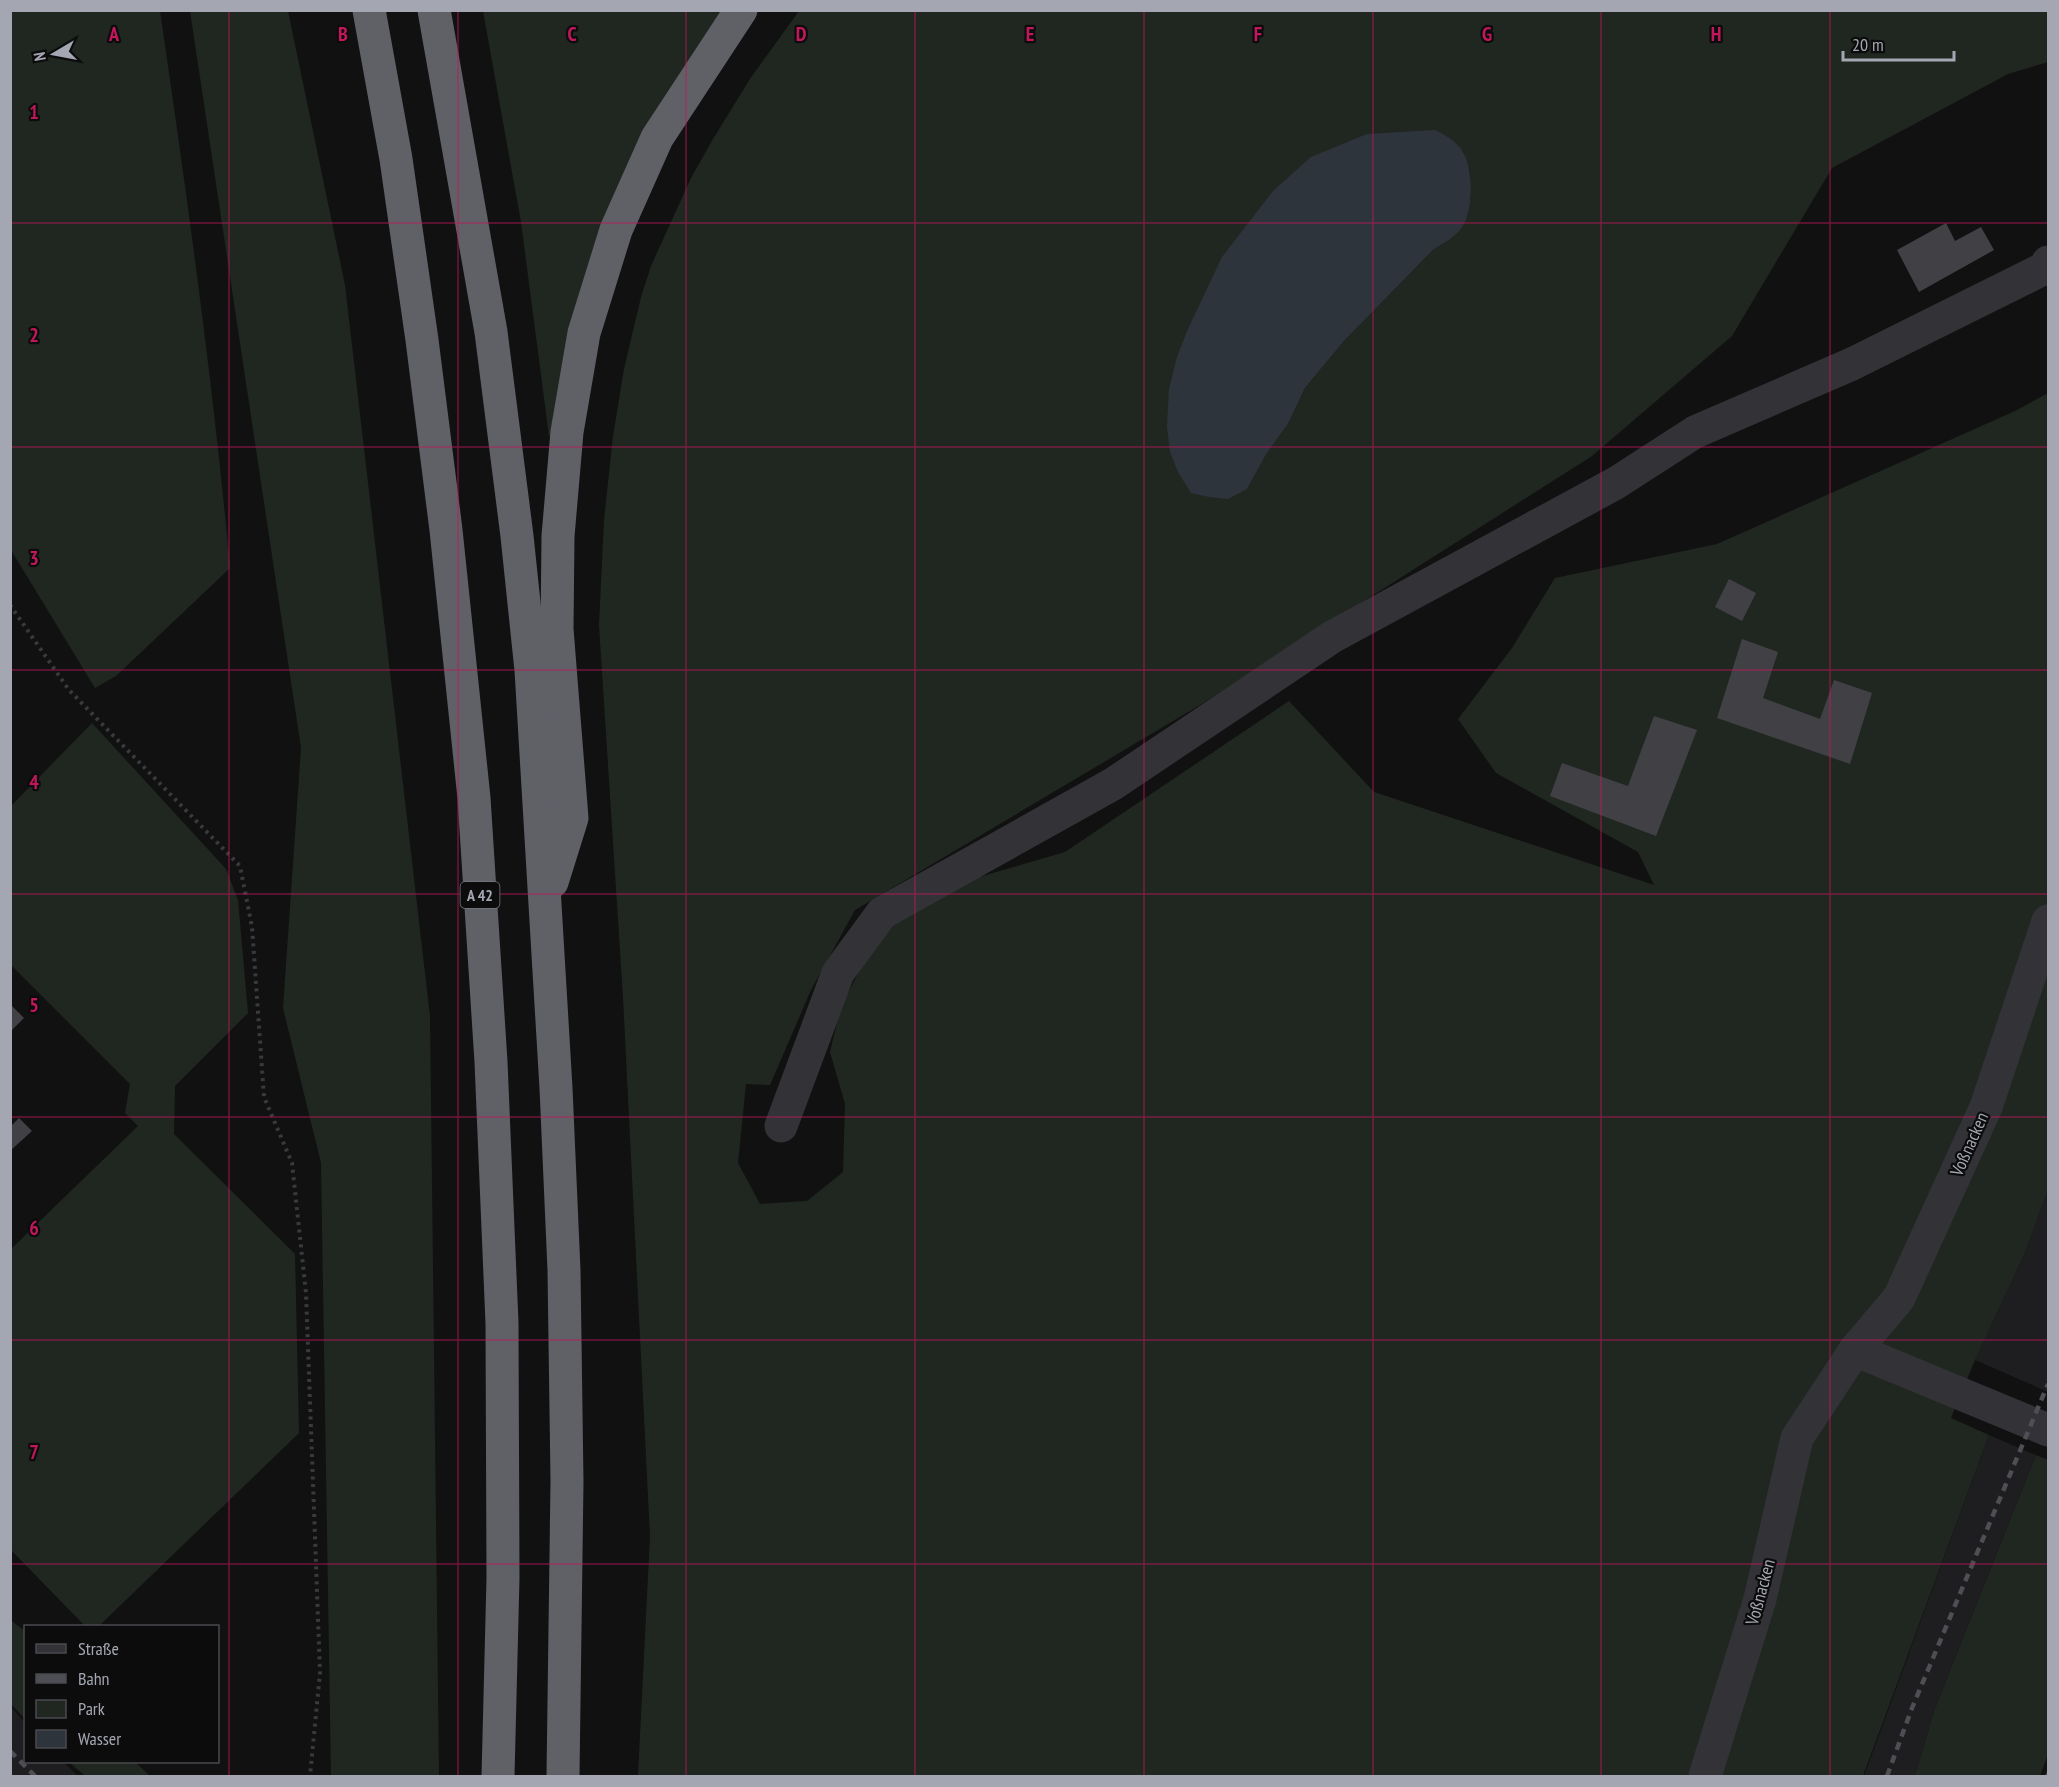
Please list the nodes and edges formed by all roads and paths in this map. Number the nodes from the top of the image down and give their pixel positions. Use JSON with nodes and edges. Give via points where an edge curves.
{"nodes":[{"id":1,"x":369,"y":10,"type":"edge"},
{"id":2,"x":434,"y":10,"type":"edge"},
{"id":3,"x":741,"y":10,"type":"edge"},
{"id":4,"x":2049,"y":262,"type":"edge"},
{"id":5,"x":10,"y":605,"type":"edge"},
{"id":6,"x":546,"y":904,"type":"junction"},
{"id":7,"x":2049,"y":921,"type":"edge"},
{"id":8,"x":781,"y":1126,"type":"dead end"},
{"id":9,"x":1855,"y":1350,"type":"junction"},
{"id":10,"x":2049,"y":1430,"type":"edge"},
{"id":11,"x":310,"y":1776,"type":"edge"},
{"id":12,"x":498,"y":1776,"type":"edge"},
{"id":13,"x":563,"y":1776,"type":"edge"},
{"id":14,"x":1705,"y":1776,"type":"edge"}],
"edges":[{"from":1,"to":12,"type":"highway","number":"A 42","via":[[396,159],[422,340],[474,798],[502,1323],[503,1578]]},
{"from":2,"to":6,"type":"highway","via":[[491,332],[517,536],[531,670]]},
{"from":3,"to":6,"type":"highway","via":[[657,138],[616,230],[584,333],[567,432],[558,536],[557,629],[572,818]]},
{"from":4,"to":8,"type":"lane","via":[[2044,268],[1852,364],[1695,432],[1616,483],[1332,637],[1113,784],[882,913],[838,973]]},
{"from":5,"to":11,"type":"path","via":[[69,690],[240,866],[252,927],[264,1097],[292,1163],[306,1293],[320,1673]]},
{"from":6,"to":13,"type":"highway","via":[[564,1282],[567,1481]]},
{"from":7,"to":9,"type":"lane","name":"Voßnacken","via":[[1986,1107],[1899,1298]]},
{"from":9,"to":10,"type":"lane"},
{"from":9,"to":14,"type":"lane","name":"Voßnacken","via":[[1797,1438],[1760,1599]]}]}
